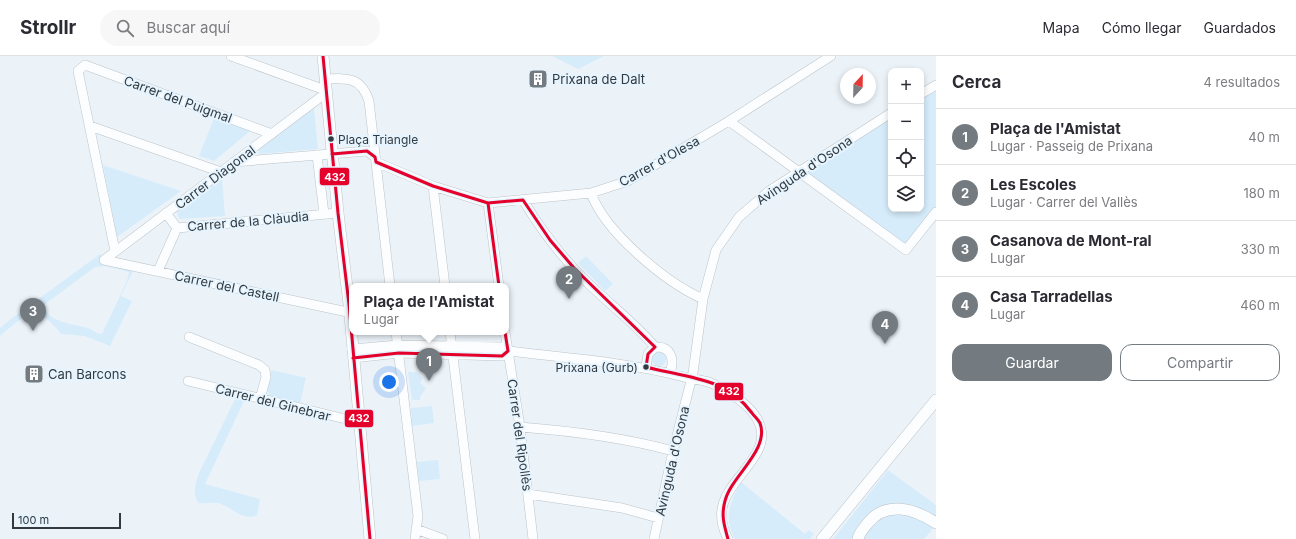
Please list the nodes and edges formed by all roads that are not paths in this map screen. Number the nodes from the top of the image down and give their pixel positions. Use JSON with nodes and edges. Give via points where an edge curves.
{"nodes":[{"id":1,"x":231,"y":56,"type":"edge"},
{"id":2,"x":323,"y":56,"type":"edge"},
{"id":3,"x":831,"y":56,"type":"edge"},
{"id":4,"x":936,"y":85,"type":"edge"},
{"id":5,"x":325,"y":87,"type":"junction"},
{"id":6,"x":924,"y":92,"type":"edge"},
{"id":7,"x":888,"y":115,"type":"edge"},
{"id":8,"x":729,"y":121,"type":"junction"},
{"id":9,"x":90,"y":126,"type":"junction"},
{"id":10,"x":272,"y":134,"type":"junction"},
{"id":11,"x":332,"y":154,"type":"junction"},
{"id":12,"x":317,"y":155,"type":"junction"},
{"id":13,"x":376,"y":160,"type":"junction"},
{"id":14,"x":234,"y":162,"type":"junction"},
{"id":15,"x":798,"y":171,"type":"junction"},
{"id":16,"x":221,"y":172,"type":"junction"},
{"id":17,"x":433,"y":186,"type":"junction"},
{"id":18,"x":591,"y":193,"type":"junction"},
{"id":19,"x":523,"y":200,"type":"junction"},
{"id":20,"x":488,"y":203,"type":"junction"},
{"id":21,"x":936,"y":212,"type":"edge"},
{"id":22,"x":166,"y":213,"type":"junction"},
{"id":23,"x":338,"y":213,"type":"junction"},
{"id":24,"x":324,"y":214,"type":"junction"},
{"id":25,"x":176,"y":228,"type":"junction"},
{"id":26,"x":115,"y":251,"type":"junction"},
{"id":27,"x":104,"y":260,"type":"joint"},
{"id":28,"x":158,"y":271,"type":"junction"},
{"id":29,"x":390,"y":283,"type":"edge"},
{"id":30,"x":445,"y":283,"type":"edge"},
{"id":31,"x":499,"y":283,"type":"edge"},
{"id":32,"x":349,"y":297,"type":"edge"},
{"id":33,"x":703,"y":299,"type":"junction"},
{"id":34,"x":349,"y":312,"type":"edge"},
{"id":35,"x":352,"y":335,"type":"edge"},
{"id":36,"x":397,"y":335,"type":"edge"},
{"id":37,"x":450,"y":335,"type":"edge"},
{"id":38,"x":505,"y":335,"type":"edge"},
{"id":39,"x":189,"y":337,"type":"dead end"},
{"id":40,"x":655,"y":347,"type":"junction"},
{"id":41,"x":399,"y":349,"type":"junction"},
{"id":42,"x":452,"y":350,"type":"junction"},
{"id":43,"x":508,"y":351,"type":"junction"},
{"id":44,"x":352,"y":353,"type":"junction"},
{"id":45,"x":646,"y":367,"type":"junction"},
{"id":46,"x":670,"y":373,"type":"junction"},
{"id":47,"x":692,"y":378,"type":"junction"},
{"id":48,"x":188,"y":381,"type":"dead end"},
{"id":49,"x":260,"y":399,"type":"junction"},
{"id":50,"x":936,"y":400,"type":"edge"},
{"id":51,"x":358,"y":422,"type":"junction"},
{"id":52,"x":520,"y":427,"type":"junction"},
{"id":53,"x":673,"y":451,"type":"junction"},
{"id":54,"x":528,"y":494,"type":"junction"},
{"id":55,"x":658,"y":518,"type":"junction"},
{"id":56,"x":936,"y":523,"type":"edge"},
{"id":57,"x":416,"y":528,"type":"junction"},
{"id":58,"x":370,"y":539,"type":"edge"},
{"id":59,"x":415,"y":539,"type":"edge"},
{"id":60,"x":443,"y":539,"type":"edge"},
{"id":61,"x":475,"y":539,"type":"edge"},
{"id":62,"x":533,"y":539,"type":"edge"},
{"id":63,"x":654,"y":539,"type":"edge"},
{"id":64,"x":728,"y":539,"type":"edge"},
{"id":65,"x":822,"y":539,"type":"edge"},
{"id":66,"x":858,"y":539,"type":"edge"}],
"edges":[{"from":1,"to":5,"type":"street"},
{"from":2,"to":5,"type":"street"},
{"from":3,"to":8,"type":"street","name":"Carrer d'Olesa"},
{"from":4,"to":6,"type":"street"},
{"from":5,"to":10,"type":"street","name":"Carrer Diagonal"},
{"from":5,"to":11,"type":"street"},
{"from":5,"to":13,"type":"street","via":[[354,80],[365,89],[369,101]]},
{"from":7,"to":15,"type":"street","name":"Avinguda d'Osona"},
{"from":8,"to":15,"type":"street"},
{"from":8,"to":18,"type":"street","name":"Carrer d'Olesa","via":[[628,181]]},
{"from":9,"to":10,"type":"street","name":"Carrer del Puigmal","via":[[78,71],[85,65]]},
{"from":9,"to":16,"type":"street"},
{"from":9,"to":26,"type":"street"},
{"from":10,"to":14,"type":"street","name":"Carrer Diagonal"},
{"from":11,"to":12,"type":"street","name":"Carrer d'Olesa"},
{"from":11,"to":13,"type":"street","name":"Carrer d'Olesa","via":[[367,151]]},
{"from":11,"to":23,"type":"street"},
{"from":12,"to":14,"type":"street","name":"Carrer d'Olesa"},
{"from":12,"to":24,"type":"street"},
{"from":13,"to":17,"type":"street","name":"Carrer d'Olesa"},
{"from":13,"to":29,"type":"street"},
{"from":14,"to":16,"type":"street","name":"Carrer Diagonal"},
{"from":15,"to":21,"type":"street","via":[[906,250]]},
{"from":15,"to":33,"type":"street","name":"Avinguda d'Osona","via":[[769,191],[739,217],[716,250]]},
{"from":16,"to":22,"type":"street","name":"Carrer Diagonal"},
{"from":17,"to":20,"type":"street","name":"Carrer d'Olesa"},
{"from":17,"to":30,"type":"street"},
{"from":18,"to":19,"type":"street","name":"Carrer d'Olesa"},
{"from":18,"to":33,"type":"street","via":[[596,206],[634,250],[689,293]]},
{"from":19,"to":20,"type":"street","name":"Carrer d'Olesa"},
{"from":19,"to":40,"type":"street","via":[[537,224],[566,260]]},
{"from":20,"to":31,"type":"street"},
{"from":22,"to":25,"type":"street","name":"Carrer de la Clàudia"},
{"from":22,"to":26,"type":"street","name":"Carrer Diagonal"},
{"from":23,"to":24,"type":"street","name":"Carrer de la Clàudia"},
{"from":23,"to":32,"type":"street"},
{"from":24,"to":25,"type":"street","name":"Carrer de la Clàudia"},
{"from":25,"to":28,"type":"street"},
{"from":26,"to":27,"type":"street","name":"Carrer Diagonal"},
{"from":27,"to":28,"type":"street","name":"Carrer del Castell"},
{"from":28,"to":34,"type":"street","name":"Carrer del Castell"},
{"from":33,"to":47,"type":"street","name":"Avinguda d'Osona"},
{"from":35,"to":44,"type":"street"},
{"from":36,"to":41,"type":"street"},
{"from":37,"to":42,"type":"street"},
{"from":38,"to":43,"type":"street","name":"Carrer del Ripollès"},
{"from":39,"to":49,"type":"street","via":[[259,365],[265,370],[266,377]]},
{"from":40,"to":45,"type":"street","via":[[648,354]]},
{"from":40,"to":46,"type":"street","via":[[665,349],[671,355]]},
{"from":41,"to":42,"type":"street"},
{"from":41,"to":44,"type":"street"},
{"from":41,"to":57,"type":"street","via":[[418,516]]},
{"from":42,"to":43,"type":"street","via":[[502,356]]},
{"from":42,"to":61,"type":"street"},
{"from":43,"to":45,"type":"street"},
{"from":43,"to":52,"type":"street","name":"Carrer del Ripollès"},
{"from":44,"to":51,"type":"street"},
{"from":45,"to":46,"type":"street"},
{"from":46,"to":47,"type":"street"},
{"from":47,"to":53,"type":"street","name":"Avinguda d'Osona"},
{"from":47,"to":64,"type":"street","via":[[711,383],[737,398],[752,410],[761,425],[758,449],[731,485],[723,505],[722,521]]},
{"from":48,"to":49,"type":"street","name":"Carrer del Ginebrar"},
{"from":49,"to":51,"type":"street","name":"Carrer del Ginebrar"},
{"from":50,"to":65,"type":"street"},
{"from":51,"to":58,"type":"street"},
{"from":52,"to":53,"type":"street","via":[[608,436]]},
{"from":52,"to":54,"type":"street","name":"Carrer del Ripollès"},
{"from":53,"to":55,"type":"street","name":"Avinguda d'Osona"},
{"from":54,"to":55,"type":"street","via":[[614,507]]},
{"from":54,"to":62,"type":"street","name":"Carrer del Ripollès"},
{"from":55,"to":63,"type":"street","name":"Avinguda d'Osona"},
{"from":56,"to":66,"type":"street","via":[[925,515],[906,508],[887,510],[871,519],[858,535]]},
{"from":57,"to":59,"type":"street"},
{"from":57,"to":60,"type":"street"}]}
